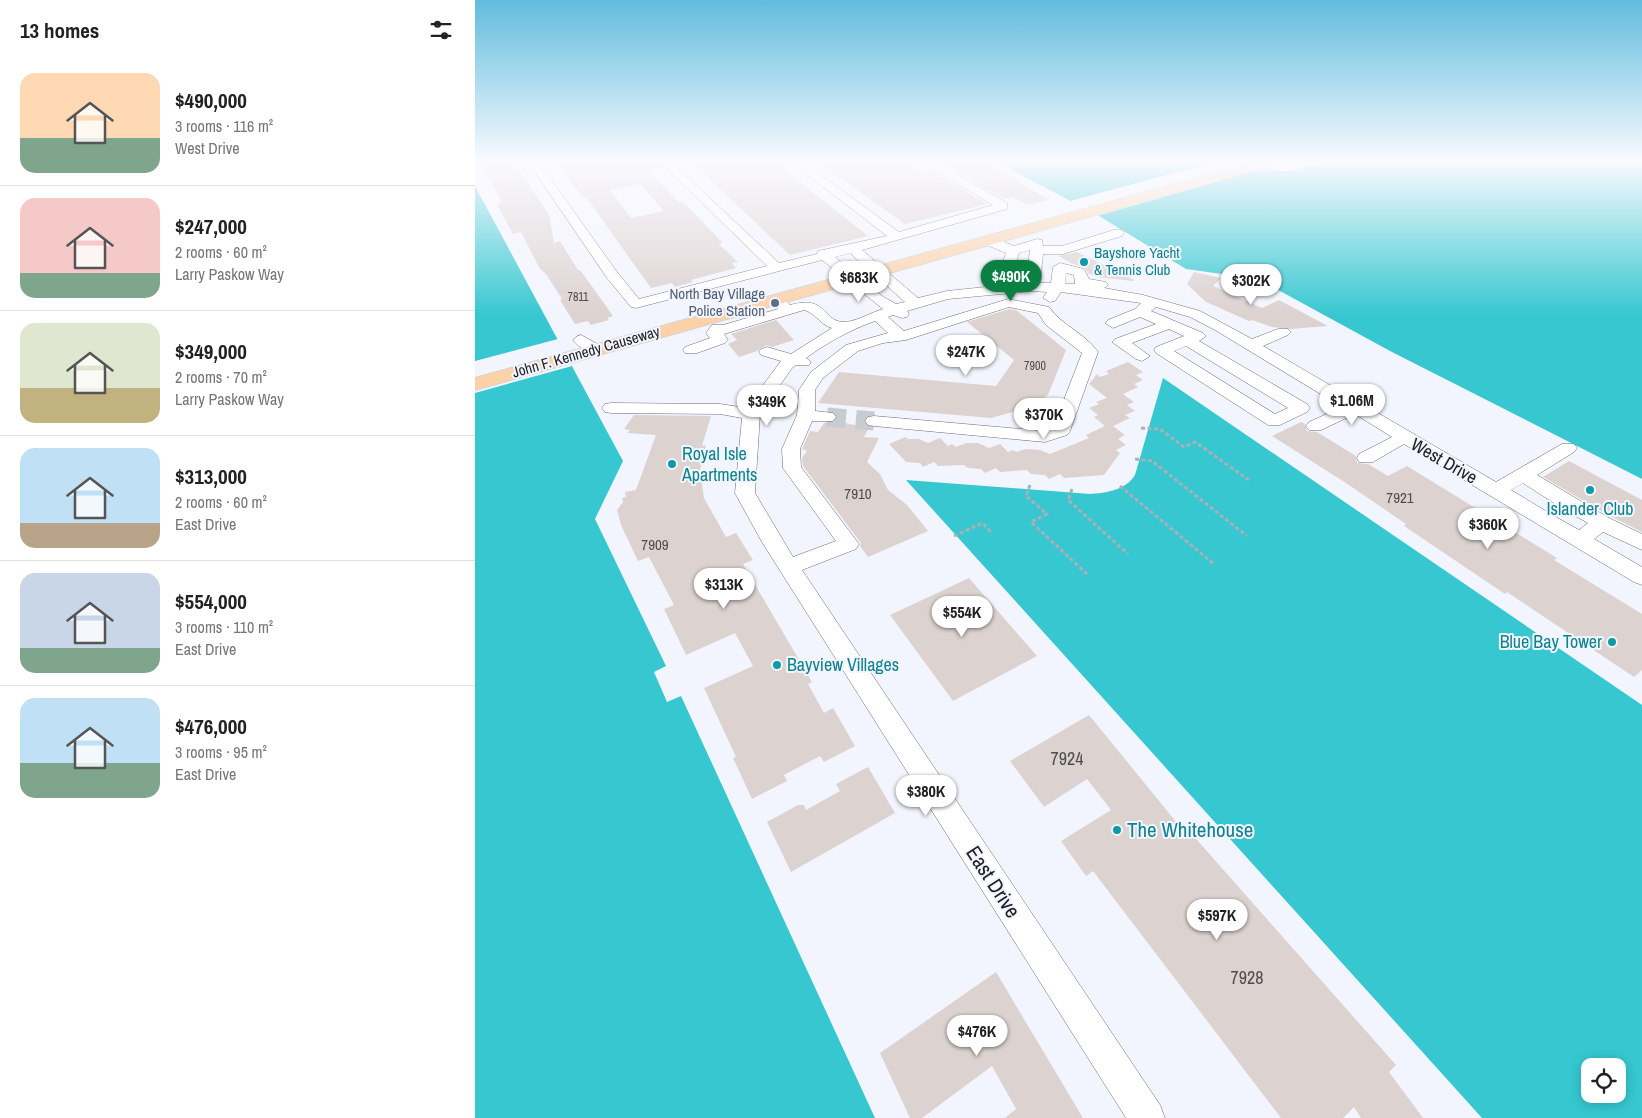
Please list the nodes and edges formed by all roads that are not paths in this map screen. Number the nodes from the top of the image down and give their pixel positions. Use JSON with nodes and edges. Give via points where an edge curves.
{"nodes":[{"id":1,"x":568,"y":212,"type":"edge"},
{"id":2,"x":718,"y":212,"type":"edge"},
{"id":3,"x":863,"y":212,"type":"edge"},
{"id":4,"x":982,"y":212,"type":"edge"},
{"id":5,"x":1069,"y":212,"type":"edge"},
{"id":6,"x":1071,"y":212,"type":"edge"},
{"id":7,"x":1118,"y":233,"type":"dead end"},
{"id":8,"x":897,"y":237,"type":"junction"},
{"id":9,"x":987,"y":240,"type":"junction"},
{"id":10,"x":853,"y":249,"type":"junction"},
{"id":11,"x":1037,"y":250,"type":"junction"},
{"id":12,"x":1013,"y":251,"type":"junction"},
{"id":13,"x":836,"y":265,"type":"junction"},
{"id":14,"x":874,"y":266,"type":"junction"},
{"id":15,"x":776,"y":268,"type":"junction"},
{"id":16,"x":1033,"y":286,"type":"junction"},
{"id":17,"x":1057,"y":287,"type":"junction"},
{"id":18,"x":995,"y":289,"type":"junction"},
{"id":19,"x":1191,"y":297,"type":"dead end"},
{"id":20,"x":915,"y":303,"type":"junction"},
{"id":21,"x":782,"y":305,"type":"junction"},
{"id":22,"x":895,"y":308,"type":"junction"},
{"id":23,"x":1044,"y":310,"type":"junction"},
{"id":24,"x":1160,"y":310,"type":"junction"},
{"id":25,"x":877,"y":315,"type":"junction"},
{"id":26,"x":1113,"y":323,"type":"dead end"},
{"id":27,"x":715,"y":324,"type":"junction"},
{"id":28,"x":937,"y":326,"type":"junction"},
{"id":29,"x":845,"y":327,"type":"junction"},
{"id":30,"x":1220,"y":327,"type":"junction"},
{"id":31,"x":1283,"y":332,"type":"dead end"},
{"id":32,"x":897,"y":338,"type":"junction"},
{"id":33,"x":1192,"y":338,"type":"junction"},
{"id":34,"x":1249,"y":346,"type":"junction"},
{"id":35,"x":582,"y":347,"type":"junction"},
{"id":36,"x":691,"y":350,"type":"dead end"},
{"id":37,"x":767,"y":352,"type":"dead end"},
{"id":38,"x":1142,"y":356,"type":"dead end"},
{"id":39,"x":794,"y":359,"type":"junction"},
{"id":40,"x":834,"y":364,"type":"junction"},
{"id":41,"x":475,"y":369,"type":"edge"},
{"id":42,"x":475,"y":384,"type":"edge"},
{"id":43,"x":611,"y":408,"type":"dead end"},
{"id":44,"x":1354,"y":408,"type":"junction"},
{"id":45,"x":751,"y":414,"type":"junction"},
{"id":46,"x":874,"y":421,"type":"tunnel mouth"},
{"id":47,"x":1315,"y":426,"type":"dead end"},
{"id":48,"x":1404,"y":438,"type":"junction"},
{"id":49,"x":1568,"y":448,"type":"dead end"},
{"id":50,"x":1366,"y":458,"type":"dead end"},
{"id":51,"x":1523,"y":475,"type":"junction"},
{"id":52,"x":1495,"y":491,"type":"junction"},
{"id":53,"x":1568,"y":503,"type":"junction"},
{"id":54,"x":1543,"y":519,"type":"junction"},
{"id":55,"x":1602,"y":523,"type":"junction"},
{"id":56,"x":1579,"y":540,"type":"junction"},
{"id":57,"x":1642,"y":543,"type":"edge"},
{"id":58,"x":789,"y":567,"type":"junction"},
{"id":59,"x":1639,"y":571,"type":"edge"},
{"id":60,"x":1147,"y":1118,"type":"edge"}],
"edges":[{"from":1,"to":15,"type":"street","via":[[636,304]]},
{"from":2,"to":15,"type":"street"},
{"from":3,"to":8,"type":"street"},
{"from":4,"to":8,"type":"street"},
{"from":5,"to":14,"type":"main road","name":"John F. Kennedy Causeway"},
{"from":6,"to":9,"type":"main road","name":"John F. Kennedy Causeway"},
{"from":7,"to":11,"type":"street","via":[[1063,250]]},
{"from":8,"to":10,"type":"street"},
{"from":9,"to":12,"type":"street"},
{"from":9,"to":14,"type":"main road","name":"John F. Kennedy Causeway"},
{"from":10,"to":13,"type":"street"},
{"from":10,"to":14,"type":"street"},
{"from":11,"to":12,"type":"street","via":[[1037,244]]},
{"from":11,"to":16,"type":"street"},
{"from":12,"to":18,"type":"street"},
{"from":13,"to":14,"type":"main road","name":"John F. Kennedy Causeway"},
{"from":13,"to":15,"type":"street"},
{"from":13,"to":21,"type":"main road","name":"John F. Kennedy Causeway"},
{"from":13,"to":22,"type":"street","via":[[877,300]]},
{"from":13,"to":35,"type":"main road","name":"John F. Kennedy Causeway"},
{"from":14,"to":20,"type":"street"},
{"from":16,"to":17,"type":"street","name":"West Drive"},
{"from":16,"to":18,"type":"street","name":"West Drive"},
{"from":17,"to":23,"type":"street"},
{"from":17,"to":24,"type":"street","name":"West Drive"},
{"from":18,"to":20,"type":"street","name":"West Drive"},
{"from":19,"to":24,"type":"street"},
{"from":20,"to":22,"type":"street","name":"West Drive"},
{"from":20,"to":28,"type":"street","via":[[915,308]]},
{"from":21,"to":27,"type":"main road","name":"John F. Kennedy Causeway"},
{"from":21,"to":29,"type":"street","via":[[816,309],[829,324]]},
{"from":22,"to":25,"type":"street","name":"West Drive"},
{"from":22,"to":28,"type":"street"},
{"from":23,"to":28,"type":"street","via":[[1008,303]]},
{"from":23,"to":46,"type":"street","via":[[1048,318],[1090,352],[1061,431],[1045,436]]},
{"from":24,"to":26,"type":"street"},
{"from":24,"to":30,"type":"street","name":"West Drive","via":[[1195,314]]},
{"from":24,"to":33,"type":"street"},
{"from":24,"to":38,"type":"street","via":[[1120,342]]},
{"from":25,"to":29,"type":"street","name":"West Drive"},
{"from":25,"to":32,"type":"street"},
{"from":27,"to":35,"type":"main road","name":"John F. Kennedy Causeway"},
{"from":27,"to":36,"type":"street","via":[[714,333],[720,340]]},
{"from":28,"to":32,"type":"street"},
{"from":29,"to":39,"type":"street","name":"West Drive"},
{"from":30,"to":33,"type":"street"},
{"from":30,"to":34,"type":"street","name":"West Drive"},
{"from":31,"to":34,"type":"street"},
{"from":32,"to":40,"type":"street"},
{"from":33,"to":33,"type":"street","via":[[1276,393],[1301,408],[1274,421],[1162,350]]},
{"from":34,"to":44,"type":"street","name":"West Drive"},
{"from":35,"to":41,"type":"main road","name":"John F. Kennedy Causeway"},
{"from":35,"to":42,"type":"main road","name":"John F. Kennedy Causeway"},
{"from":37,"to":39,"type":"street"},
{"from":39,"to":40,"type":"street"},
{"from":39,"to":45,"type":"street","name":"West Drive","via":[[786,365]]},
{"from":40,"to":58,"type":"street","via":[[817,376],[807,390],[816,416],[791,449],[792,468],[849,544]]},
{"from":43,"to":45,"type":"street","via":[[720,409]]},
{"from":44,"to":47,"type":"street"},
{"from":44,"to":48,"type":"street","name":"West Drive"},
{"from":45,"to":58,"type":"street","name":"East Drive","via":[[745,493]]},
{"from":48,"to":50,"type":"street"},
{"from":48,"to":52,"type":"street","name":"West Drive"},
{"from":49,"to":51,"type":"street"},
{"from":51,"to":52,"type":"street"},
{"from":51,"to":53,"type":"street"},
{"from":52,"to":54,"type":"street","name":"West Drive"},
{"from":53,"to":54,"type":"street"},
{"from":53,"to":55,"type":"street"},
{"from":54,"to":56,"type":"street","name":"West Drive"},
{"from":55,"to":56,"type":"street"},
{"from":55,"to":57,"type":"street"},
{"from":56,"to":59,"type":"street","name":"West Drive"},
{"from":58,"to":60,"type":"street","name":"East Drive"}]}
